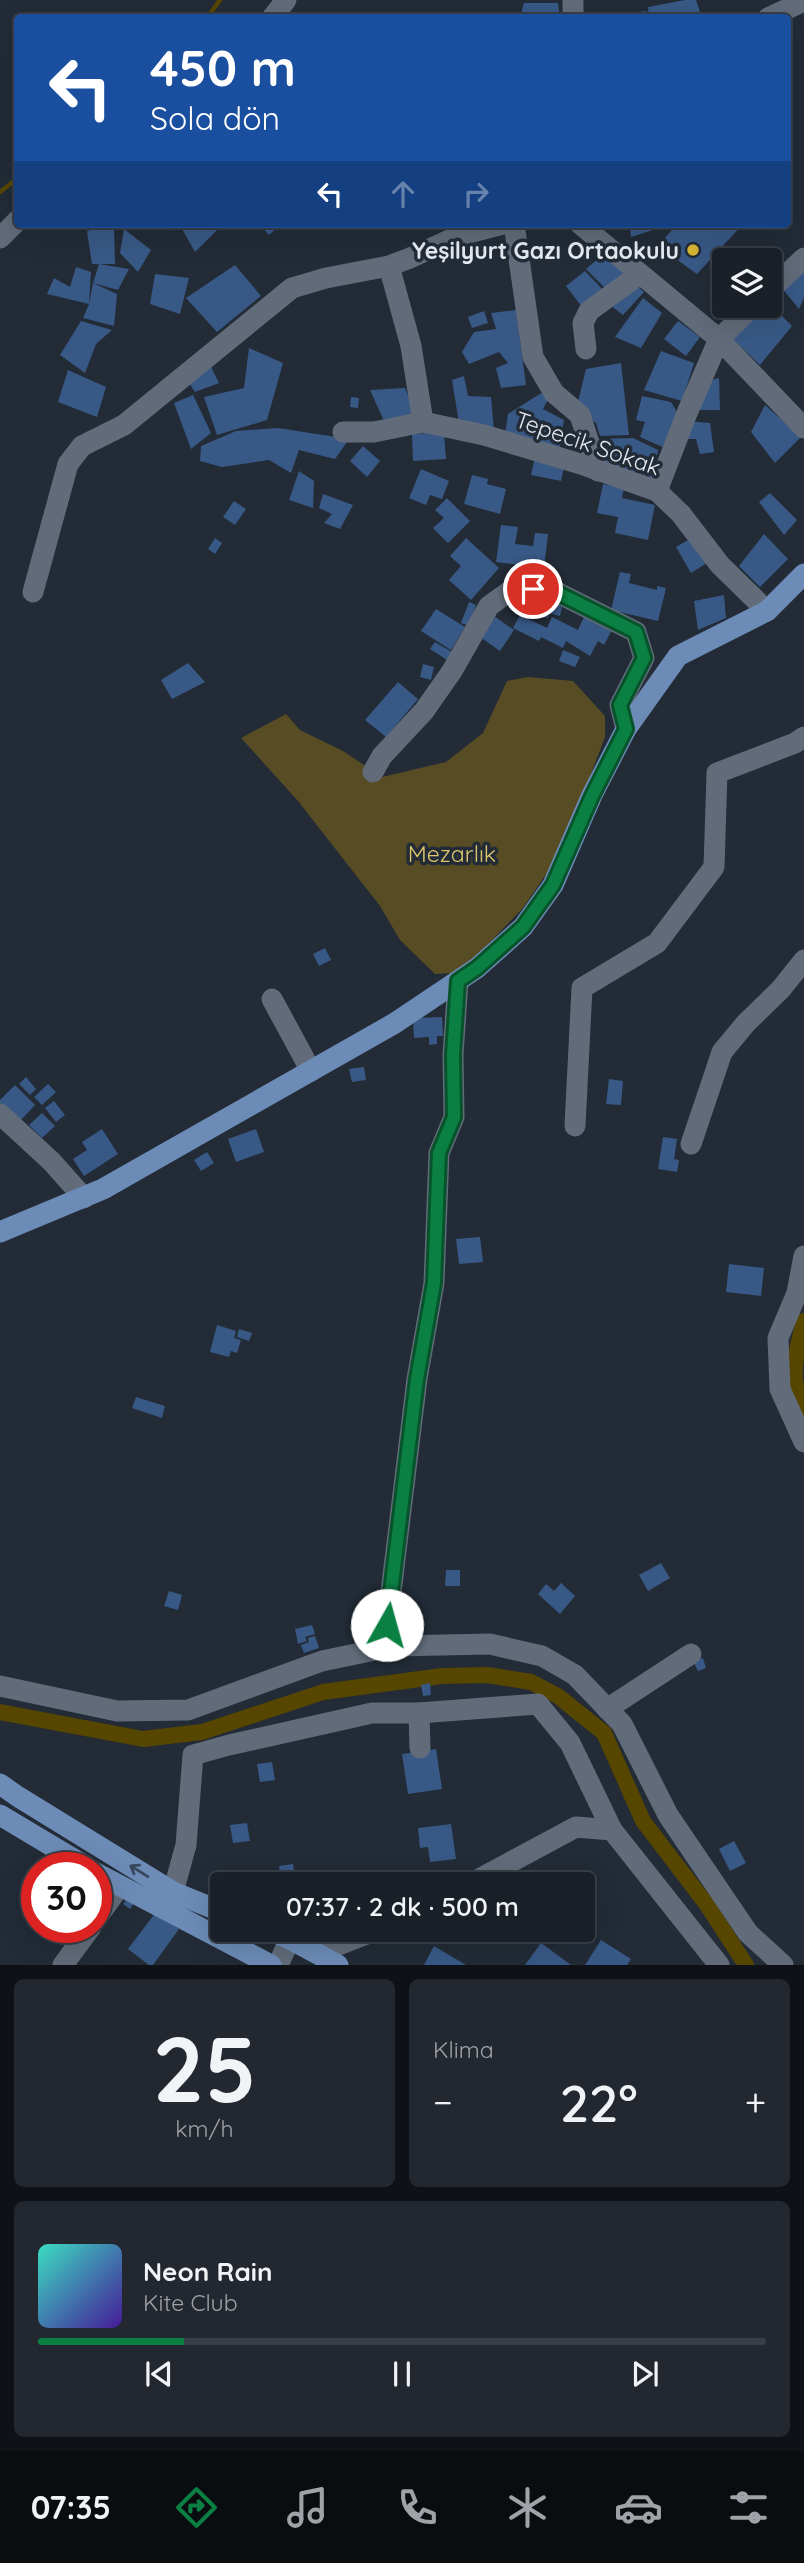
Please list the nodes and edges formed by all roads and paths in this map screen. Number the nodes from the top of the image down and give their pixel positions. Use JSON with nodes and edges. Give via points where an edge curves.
{"nodes":[{"id":1,"x":286,"y":0,"type":"edge"},
{"id":2,"x":804,"y":1,"type":"edge"},
{"id":3,"x":275,"y":14,"type":"edge"},
{"id":4,"x":776,"y":14,"type":"edge"},
{"id":5,"x":14,"y":224,"type":"edge"},
{"id":6,"x":487,"y":228,"type":"edge"},
{"id":7,"x":515,"y":228,"type":"edge"},
{"id":8,"x":585,"y":228,"type":"edge"},
{"id":9,"x":0,"y":238,"type":"edge"},
{"id":10,"x":804,"y":258,"type":"edge"},
{"id":11,"x":388,"y":265,"type":"junction"},
{"id":12,"x":640,"y":274,"type":"junction"},
{"id":13,"x":782,"y":279,"type":"edge"},
{"id":14,"x":741,"y":318,"type":"edge"},
{"id":15,"x":719,"y":339,"type":"junction"},
{"id":16,"x":586,"y":349,"type":"dead end"},
{"id":17,"x":423,"y":422,"type":"junction"},
{"id":18,"x":804,"y":428,"type":"edge"},
{"id":19,"x":343,"y":432,"type":"dead end"},
{"id":20,"x":598,"y":471,"type":"junction"},
{"id":21,"x":657,"y":491,"type":"junction"},
{"id":22,"x":804,"y":574,"type":"edge"},
{"id":23,"x":33,"y":593,"type":"dead end"},
{"id":24,"x":767,"y":611,"type":"junction"},
{"id":25,"x":626,"y":729,"type":"junction"},
{"id":26,"x":804,"y":737,"type":"edge"},
{"id":27,"x":373,"y":772,"type":"dead end"},
{"id":28,"x":804,"y":960,"type":"edge"},
{"id":29,"x":458,"y":981,"type":"junction"},
{"id":30,"x":272,"y":999,"type":"dead end"},
{"id":31,"x":312,"y":1071,"type":"junction"},
{"id":32,"x":0,"y":1114,"type":"edge"},
{"id":33,"x":575,"y":1126,"type":"dead end"},
{"id":34,"x":691,"y":1144,"type":"dead end"},
{"id":35,"x":84,"y":1198,"type":"junction"},
{"id":36,"x":0,"y":1232,"type":"edge"},
{"id":37,"x":804,"y":1256,"type":"edge"},
{"id":38,"x":804,"y":1442,"type":"edge"},
{"id":39,"x":394,"y":1646,"type":"junction"},
{"id":40,"x":691,"y":1654,"type":"dead end"},
{"id":41,"x":0,"y":1686,"type":"edge"},
{"id":42,"x":607,"y":1709,"type":"junction"},
{"id":43,"x":419,"y":1713,"type":"junction"},
{"id":44,"x":420,"y":1748,"type":"dead end"},
{"id":45,"x":0,"y":1784,"type":"edge"},
{"id":46,"x":0,"y":1815,"type":"edge"},
{"id":47,"x":612,"y":1830,"type":"junction"},
{"id":48,"x":62,"y":1852,"type":"edge"},
{"id":49,"x":492,"y":1872,"type":"edge"},
{"id":50,"x":112,"y":1883,"type":"edge"},
{"id":51,"x":119,"y":1887,"type":"junction"},
{"id":52,"x":173,"y":1892,"type":"junction"},
{"id":53,"x":112,"y":1897,"type":"edge"},
{"id":54,"x":210,"y":1907,"type":"edge"},
{"id":55,"x":289,"y":1942,"type":"edge"},
{"id":56,"x":296,"y":1942,"type":"edge"},
{"id":57,"x":346,"y":1942,"type":"edge"},
{"id":58,"x":79,"y":1943,"type":"edge"},
{"id":59,"x":318,"y":1953,"type":"junction"},
{"id":60,"x":783,"y":1964,"type":"edge"},
{"id":61,"x":63,"y":1965,"type":"edge"},
{"id":62,"x":271,"y":1965,"type":"edge"},
{"id":63,"x":278,"y":1965,"type":"edge"},
{"id":64,"x":338,"y":1965,"type":"edge"},
{"id":65,"x":719,"y":1965,"type":"edge"}],
"edges":[{"from":1,"to":3,"type":"street"},
{"from":2,"to":4,"type":"street"},
{"from":5,"to":9,"type":"street"},
{"from":6,"to":11,"type":"street"},
{"from":7,"to":20,"type":"street","via":[[533,357],[554,393],[580,415]]},
{"from":8,"to":12,"type":"street"},
{"from":10,"to":13,"type":"street"},
{"from":11,"to":17,"type":"street","via":[[411,346]]},
{"from":11,"to":23,"type":"street","via":[[292,288],[124,425],[82,446],[68,464]]},
{"from":12,"to":15,"type":"street"},
{"from":12,"to":16,"type":"street","via":[[589,311],[583,323]]},
{"from":14,"to":15,"type":"street"},
{"from":15,"to":18,"type":"street"},
{"from":15,"to":21,"type":"street"},
{"from":17,"to":19,"type":"street","name":"Tepecik Sokak","via":[[373,432]]},
{"from":17,"to":20,"type":"street","name":"Tepecik Sokak","via":[[484,435]]},
{"from":20,"to":21,"type":"street","name":"Tepecik Sokak"},
{"from":21,"to":24,"type":"street","name":"Tepecik Sokak","via":[[720,565]]},
{"from":22,"to":24,"type":"main road"},
{"from":24,"to":25,"type":"main road","via":[[678,656]]},
{"from":25,"to":27,"type":"street","via":[[620,705],[644,658],[636,632],[552,590],[513,588],[489,606],[452,671]]},
{"from":25,"to":29,"type":"main road","via":[[553,885],[523,927]]},
{"from":26,"to":33,"type":"street","via":[[717,773],[715,867],[657,943],[582,988]]},
{"from":28,"to":34,"type":"street","via":[[722,1052]]},
{"from":29,"to":31,"type":"main road"},
{"from":29,"to":39,"type":"street","via":[[454,1117],[439,1153],[434,1283],[383,1636]]},
{"from":30,"to":31,"type":"street"},
{"from":31,"to":35,"type":"main road"},
{"from":32,"to":35,"type":"street"},
{"from":35,"to":36,"type":"main road"},
{"from":37,"to":38,"type":"street","via":[[797,1293],[778,1338],[780,1389]]},
{"from":39,"to":41,"type":"street","via":[[323,1661],[188,1710],[117,1711]]},
{"from":39,"to":42,"type":"street","via":[[491,1644],[542,1656],[575,1675]]},
{"from":40,"to":42,"type":"street"},
{"from":42,"to":60,"type":"street","via":[[622,1724],[668,1815],[748,1933]]},
{"from":43,"to":44,"type":"street"},
{"from":43,"to":47,"type":"street","via":[[538,1704],[570,1743]]},
{"from":43,"to":52,"type":"street","via":[[372,1713],[193,1755],[186,1845]]},
{"from":52,"to":45,"type":"main road","one_way":true},
{"from":46,"to":48,"type":"main road"},
{"from":47,"to":49,"type":"street","via":[[576,1827]]},
{"from":47,"to":65,"type":"street"},
{"from":50,"to":51,"type":"main road"},
{"from":51,"to":53,"type":"street"},
{"from":51,"to":62,"type":"main road"},
{"from":52,"to":54,"type":"main road"},
{"from":55,"to":63,"type":"street"},
{"from":56,"to":59,"type":"main road"},
{"from":57,"to":59,"type":"street"},
{"from":58,"to":61,"type":"street"},
{"from":59,"to":64,"type":"main road"}]}
